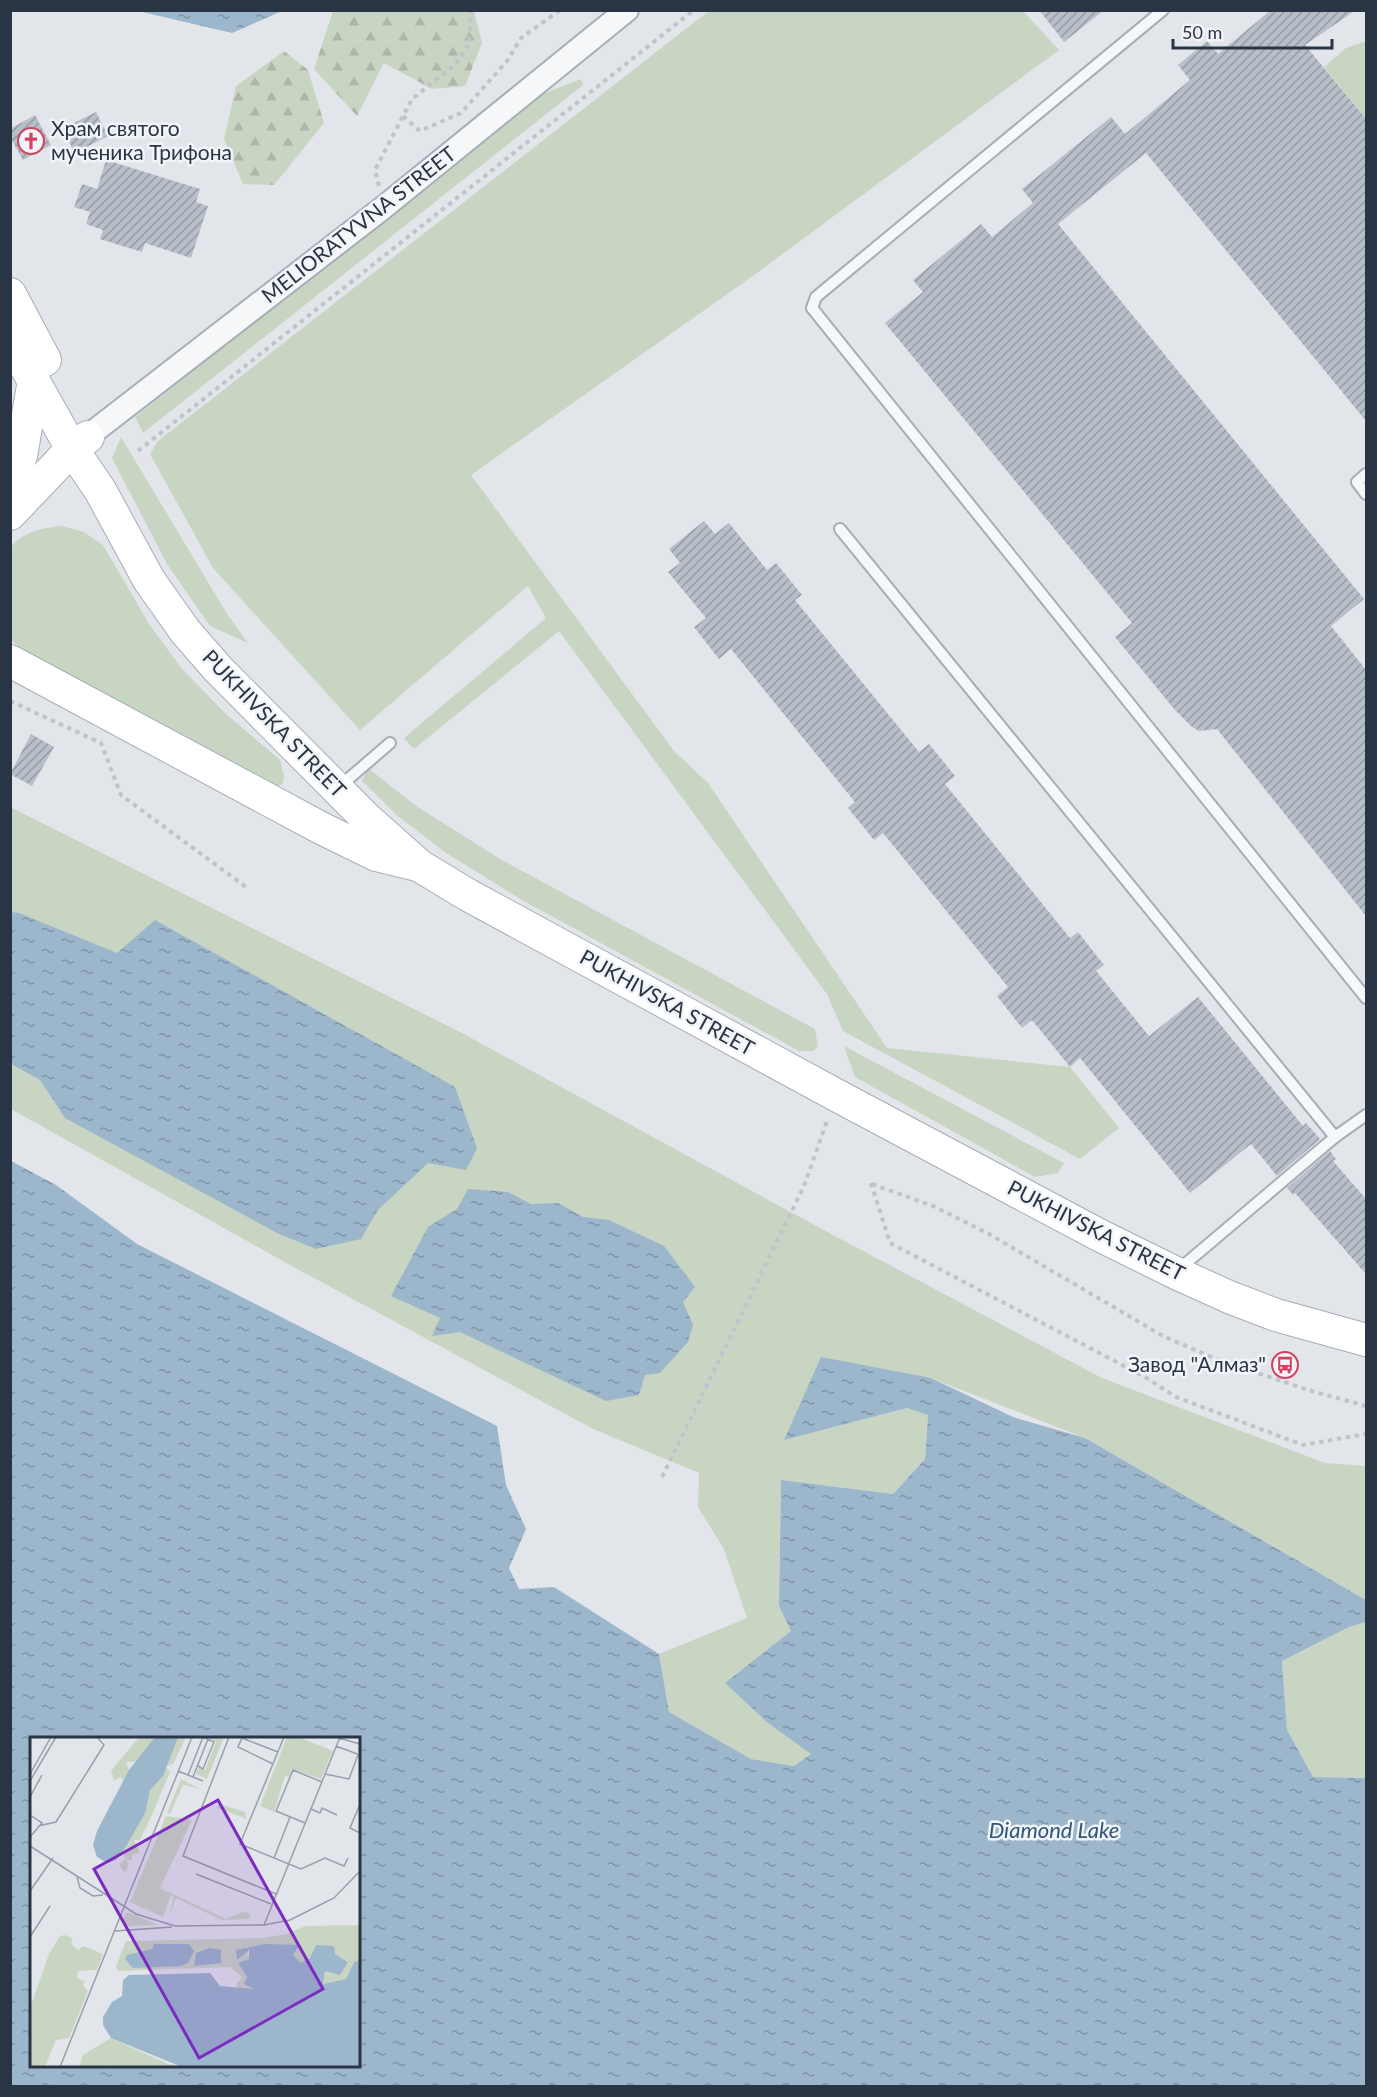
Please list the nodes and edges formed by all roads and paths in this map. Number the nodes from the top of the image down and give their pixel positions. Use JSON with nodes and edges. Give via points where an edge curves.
{"nodes":[{"id":1,"x":471,"y":10,"type":"edge"},
{"id":2,"x":560,"y":10,"type":"edge"},
{"id":3,"x":627,"y":10,"type":"edge"},
{"id":4,"x":694,"y":10,"type":"edge"},
{"id":5,"x":1163,"y":10,"type":"edge"},
{"id":6,"x":403,"y":116,"type":"junction"},
{"id":7,"x":384,"y":207,"type":"junction"},
{"id":8,"x":10,"y":294,"type":"edge"},
{"id":9,"x":10,"y":339,"type":"edge"},
{"id":10,"x":34,"y":380,"type":"junction"},
{"id":11,"x":80,"y":443,"type":"junction"},
{"id":12,"x":138,"y":451,"type":"dead end"},
{"id":13,"x":1366,"y":474,"type":"edge"},
{"id":14,"x":10,"y":481,"type":"edge"},
{"id":15,"x":1366,"y":494,"type":"edge"},
{"id":16,"x":10,"y":514,"type":"edge"},
{"id":17,"x":840,"y":529,"type":"dead end"},
{"id":18,"x":10,"y":661,"type":"edge"},
{"id":19,"x":10,"y":701,"type":"edge"},
{"id":20,"x":390,"y":742,"type":"dead end"},
{"id":21,"x":337,"y":789,"type":"junction"},
{"id":22,"x":420,"y":866,"type":"junction"},
{"id":23,"x":246,"y":887,"type":"dead end"},
{"id":24,"x":1366,"y":998,"type":"edge"},
{"id":25,"x":836,"y":1095,"type":"junction"},
{"id":26,"x":1366,"y":1115,"type":"edge"},
{"id":27,"x":1335,"y":1137,"type":"junction"},
{"id":28,"x":1176,"y":1273,"type":"junction"},
{"id":29,"x":1366,"y":1340,"type":"edge"},
{"id":30,"x":1366,"y":1406,"type":"edge"},
{"id":31,"x":1366,"y":1434,"type":"edge"},
{"id":32,"x":662,"y":1477,"type":"dead end"}],
"edges":[{"from":1,"to":6,"type":"path","via":[[469,44],[455,65],[412,99]]},
{"from":2,"to":6,"type":"path","via":[[521,38],[507,60],[460,113],[420,131]]},
{"from":3,"to":7,"type":"street","name":"MELIORATYVNA STREET"},
{"from":4,"to":12,"type":"path"},
{"from":5,"to":24,"type":"lane","via":[[816,297],[812,308]]},
{"from":6,"to":7,"type":"path","via":[[375,170]]},
{"from":7,"to":11,"type":"street","name":"MELIORATYVNA STREET"},
{"from":8,"to":11,"type":"street"},
{"from":9,"to":10,"type":"street"},
{"from":10,"to":11,"type":"street"},
{"from":10,"to":14,"type":"street","via":[[21,456]]},
{"from":11,"to":16,"type":"street"},
{"from":11,"to":21,"type":"street","name":"PUKHIVSKA STREET","via":[[100,490],[149,580],[185,631]]},
{"from":13,"to":15,"type":"lane","via":[[1357,482]]},
{"from":17,"to":27,"type":"lane"},
{"from":18,"to":22,"type":"street","via":[[321,828],[376,855]]},
{"from":19,"to":23,"type":"path","via":[[101,743],[121,795]]},
{"from":20,"to":21,"type":"lane"},
{"from":21,"to":22,"type":"street","name":"PUKHIVSKA STREET"},
{"from":22,"to":25,"type":"street","name":"PUKHIVSKA STREET"},
{"from":25,"to":28,"type":"street","name":"PUKHIVSKA STREET"},
{"from":25,"to":32,"type":"path","via":[[804,1186]]},
{"from":26,"to":27,"type":"lane"},
{"from":27,"to":28,"type":"lane"},
{"from":28,"to":29,"type":"street","name":"PUKHIVSKA STREET","via":[[1276,1315]]},
{"from":30,"to":31,"type":"path","via":[[1216,1359],[1163,1336],[989,1234],[933,1206],[871,1183],[890,1243],[1176,1397],[1303,1445]]}]}
